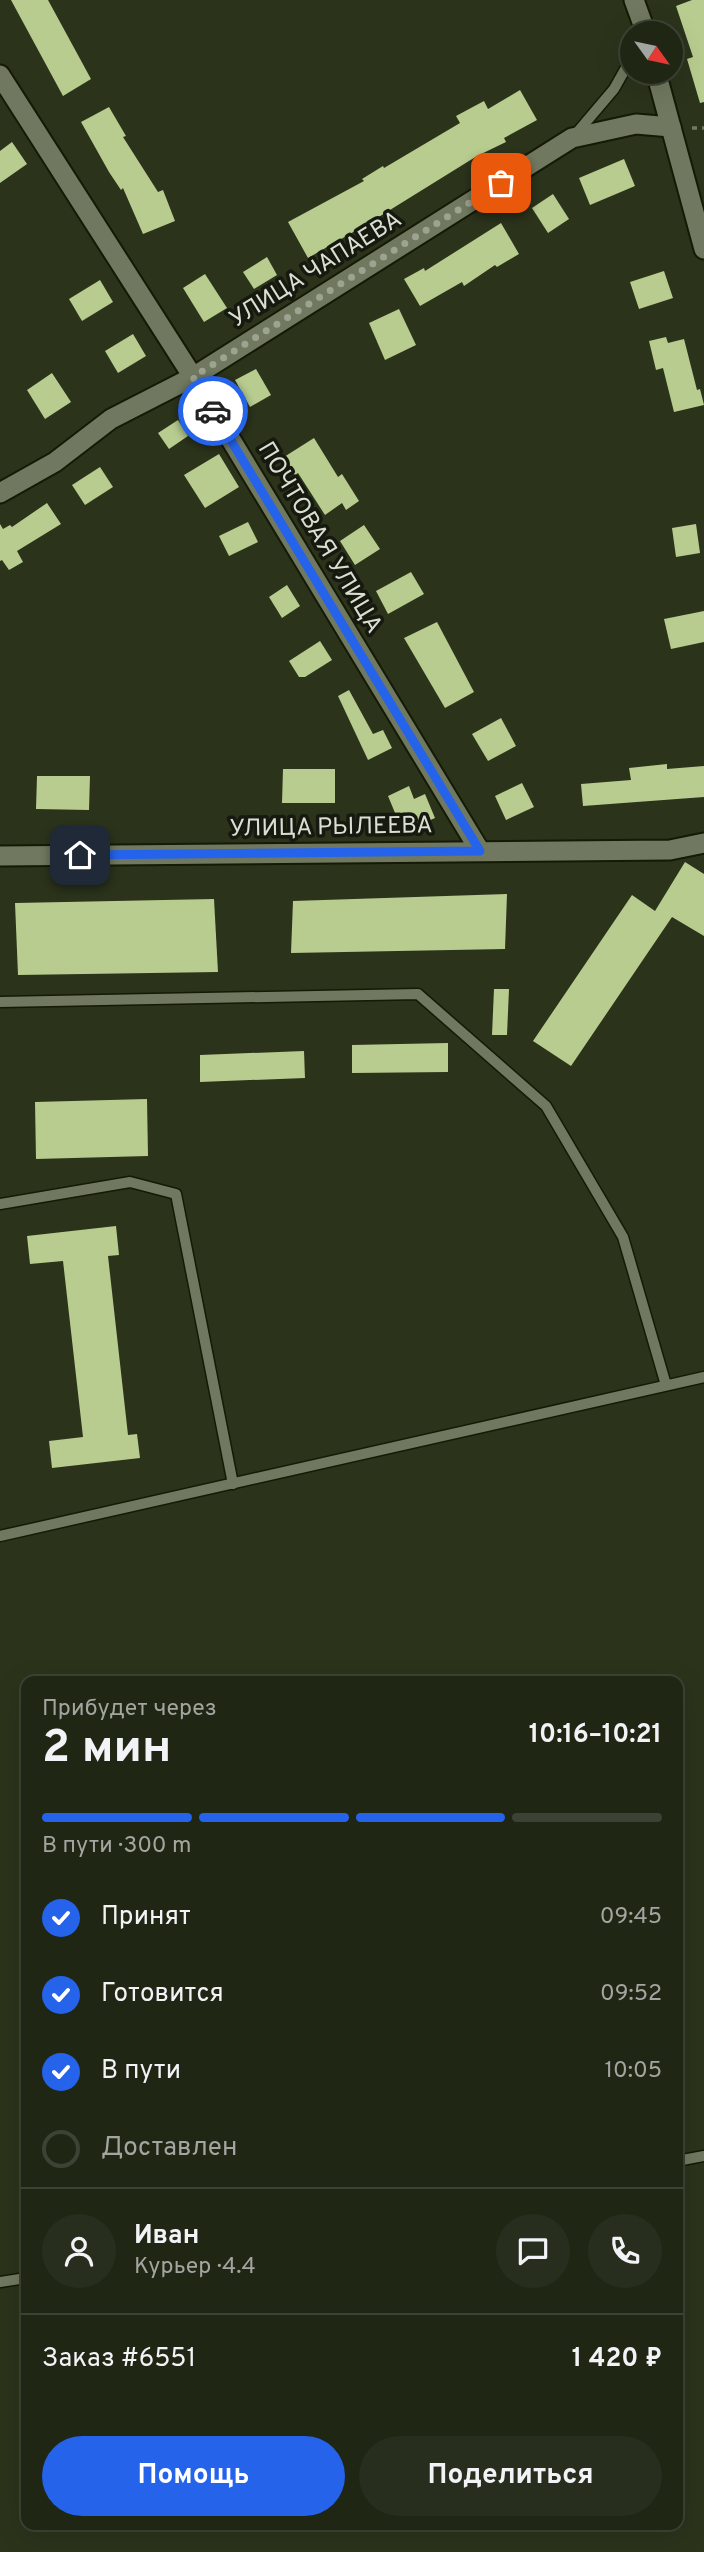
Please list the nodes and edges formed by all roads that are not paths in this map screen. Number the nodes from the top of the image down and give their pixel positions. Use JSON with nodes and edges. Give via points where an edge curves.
{"nodes":[{"id":1,"x":634,"y":0,"type":"edge"},
{"id":2,"x":641,"y":21,"type":"edge"},
{"id":3,"x":0,"y":75,"type":"edge"},
{"id":4,"x":620,"y":78,"type":"edge"},
{"id":5,"x":659,"y":84,"type":"edge"},
{"id":6,"x":671,"y":127,"type":"junction"},
{"id":7,"x":572,"y":138,"type":"junction"},
{"id":8,"x":704,"y":249,"type":"edge"},
{"id":9,"x":193,"y":377,"type":"junction"},
{"id":10,"x":0,"y":493,"type":"edge"},
{"id":11,"x":704,"y":843,"type":"edge"},
{"id":12,"x":480,"y":851,"type":"junction"},
{"id":13,"x":0,"y":856,"type":"edge"},
{"id":14,"x":0,"y":1002,"type":"edge"},
{"id":15,"x":0,"y":1204,"type":"edge"},
{"id":16,"x":704,"y":1377,"type":"edge"},
{"id":17,"x":666,"y":1385,"type":"junction"},
{"id":18,"x":233,"y":1484,"type":"junction"},
{"id":19,"x":0,"y":1536,"type":"edge"},
{"id":20,"x":704,"y":2156,"type":"edge"},
{"id":21,"x":683,"y":2160,"type":"edge"},
{"id":22,"x":21,"y":2279,"type":"edge"},
{"id":23,"x":0,"y":2282,"type":"edge"}],
"edges":[{"from":1,"to":2,"type":"street"},
{"from":3,"to":9,"type":"street","name":"ПОЧТОВАЯ УЛИЦА"},
{"from":4,"to":7,"type":"lane"},
{"from":5,"to":6,"type":"street"},
{"from":6,"to":7,"type":"street","name":"УЛИЦА ЧАПАЕВА","via":[[636,124]]},
{"from":6,"to":8,"type":"street"},
{"from":7,"to":9,"type":"street","name":"УЛИЦА ЧАПАЕВА"},
{"from":9,"to":10,"type":"street","name":"УЛИЦА ЧАПАЕВА","via":[[111,419],[55,462]]},
{"from":9,"to":12,"type":"street","name":"ПОЧТОВАЯ УЛИЦА"},
{"from":11,"to":12,"type":"street","name":"УЛИЦА РЫЛЕЕВА","via":[[670,850]]},
{"from":12,"to":13,"type":"street","name":"УЛИЦА РЫЛЕЕВА"},
{"from":14,"to":17,"type":"lane","via":[[418,994],[546,1106],[623,1237]]},
{"from":15,"to":18,"type":"lane","via":[[130,1182],[176,1195]]},
{"from":16,"to":17,"type":"lane"},
{"from":17,"to":18,"type":"lane"},
{"from":18,"to":19,"type":"lane"},
{"from":20,"to":21,"type":"lane"},
{"from":22,"to":23,"type":"lane"}]}
